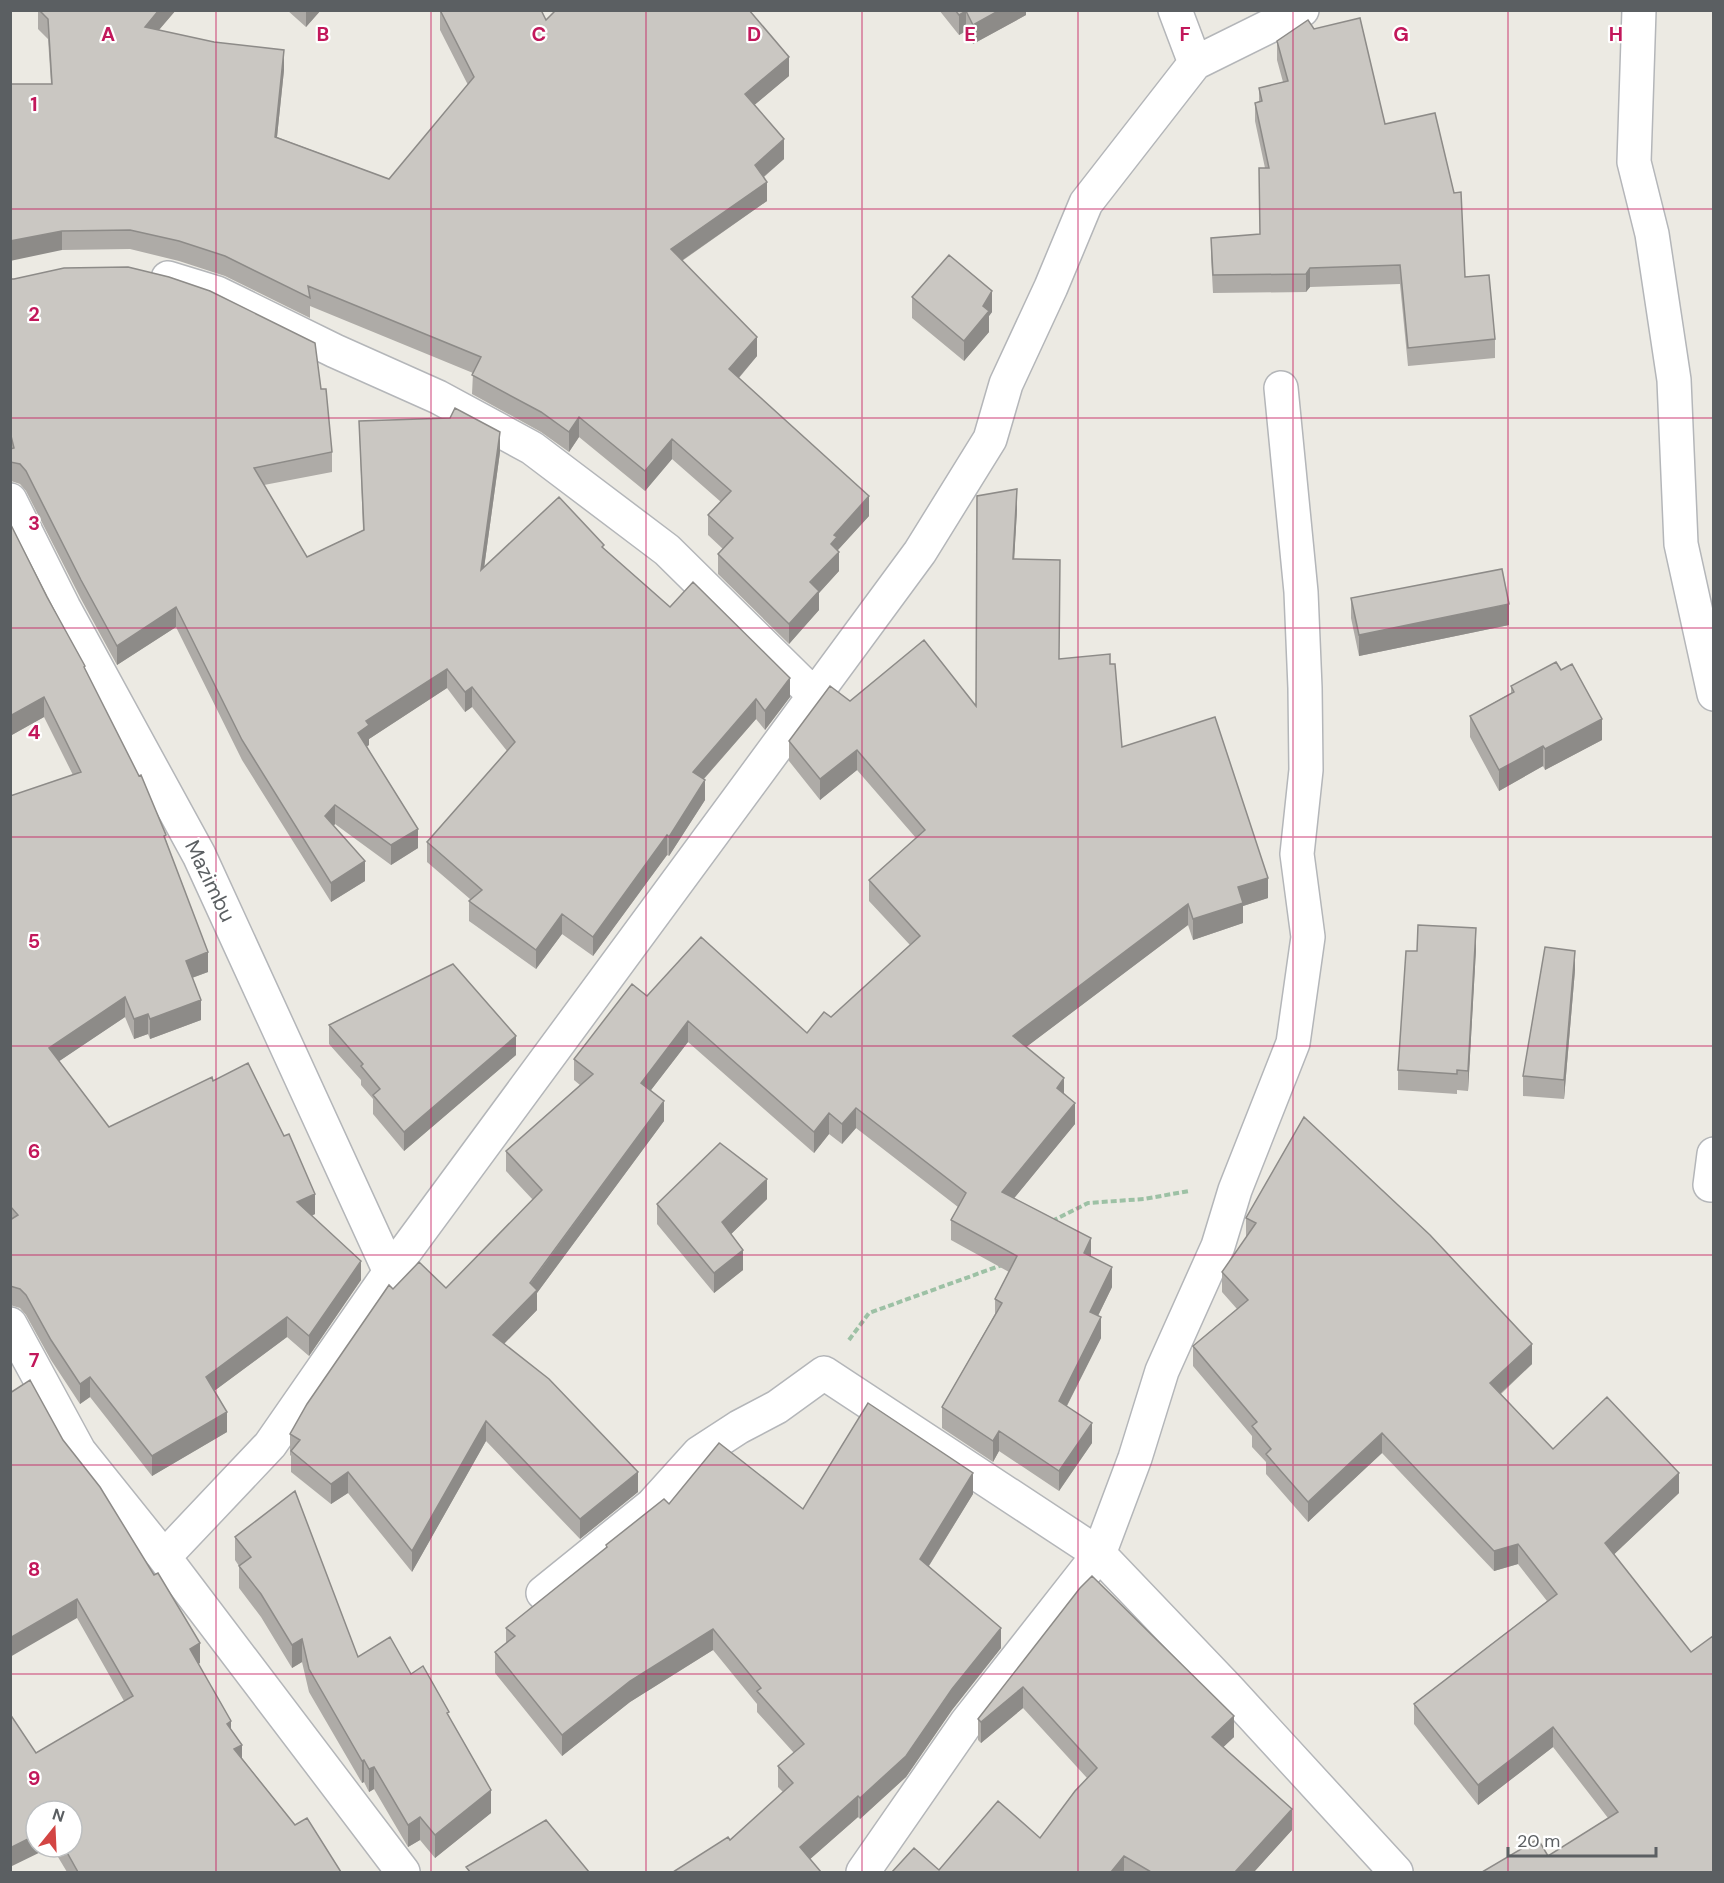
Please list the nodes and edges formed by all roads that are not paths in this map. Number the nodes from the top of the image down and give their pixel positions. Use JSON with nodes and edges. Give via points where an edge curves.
{"nodes":[{"id":1,"x":1175,"y":10,"type":"edge"},
{"id":2,"x":1302,"y":10,"type":"edge"},
{"id":3,"x":1639,"y":10,"type":"edge"},
{"id":4,"x":1196,"y":63,"type":"junction"},
{"id":5,"x":141,"y":271,"type":"edge"},
{"id":6,"x":1281,"y":388,"type":"dead end"},
{"id":7,"x":10,"y":500,"type":"edge"},
{"id":8,"x":1713,"y":694,"type":"edge"},
{"id":9,"x":814,"y":695,"type":"junction"},
{"id":10,"x":390,"y":1272,"type":"junction"},
{"id":11,"x":10,"y":1324,"type":"edge"},
{"id":12,"x":1099,"y":1554,"type":"junction"},
{"id":13,"x":164,"y":1557,"type":"junction"},
{"id":14,"x":543,"y":1593,"type":"dead end"},
{"id":15,"x":403,"y":1872,"type":"edge"},
{"id":16,"x":863,"y":1872,"type":"edge"},
{"id":17,"x":1396,"y":1872,"type":"edge"}],
"edges":[{"from":1,"to":4,"type":"street"},
{"from":2,"to":4,"type":"street"},
{"from":3,"to":8,"type":"street","via":[[1634,162],[1652,234],[1674,380],[1682,544]]},
{"from":4,"to":9,"type":"street","via":[[1086,203],[1006,384],[990,439],[920,552]]},
{"from":5,"to":9,"type":"street","via":[[217,293],[438,397],[532,448],[667,549]]},
{"from":6,"to":12,"type":"street","via":[[1304,652],[1306,770],[1297,854],[1308,937],[1293,1043],[1235,1190],[1218,1246],[1162,1371]]},
{"from":7,"to":10,"type":"street","name":"Mazimbu","via":[[64,608],[199,855]]},
{"from":9,"to":10,"type":"street"},
{"from":10,"to":13,"type":"street","via":[[270,1445]]},
{"from":11,"to":13,"type":"street","via":[[78,1451]]},
{"from":12,"to":14,"type":"street","via":[[824,1373],[777,1407],[699,1453],[652,1505]]},
{"from":12,"to":16,"type":"street","via":[[967,1722]]},
{"from":12,"to":17,"type":"street"},
{"from":13,"to":15,"type":"street"}]}
